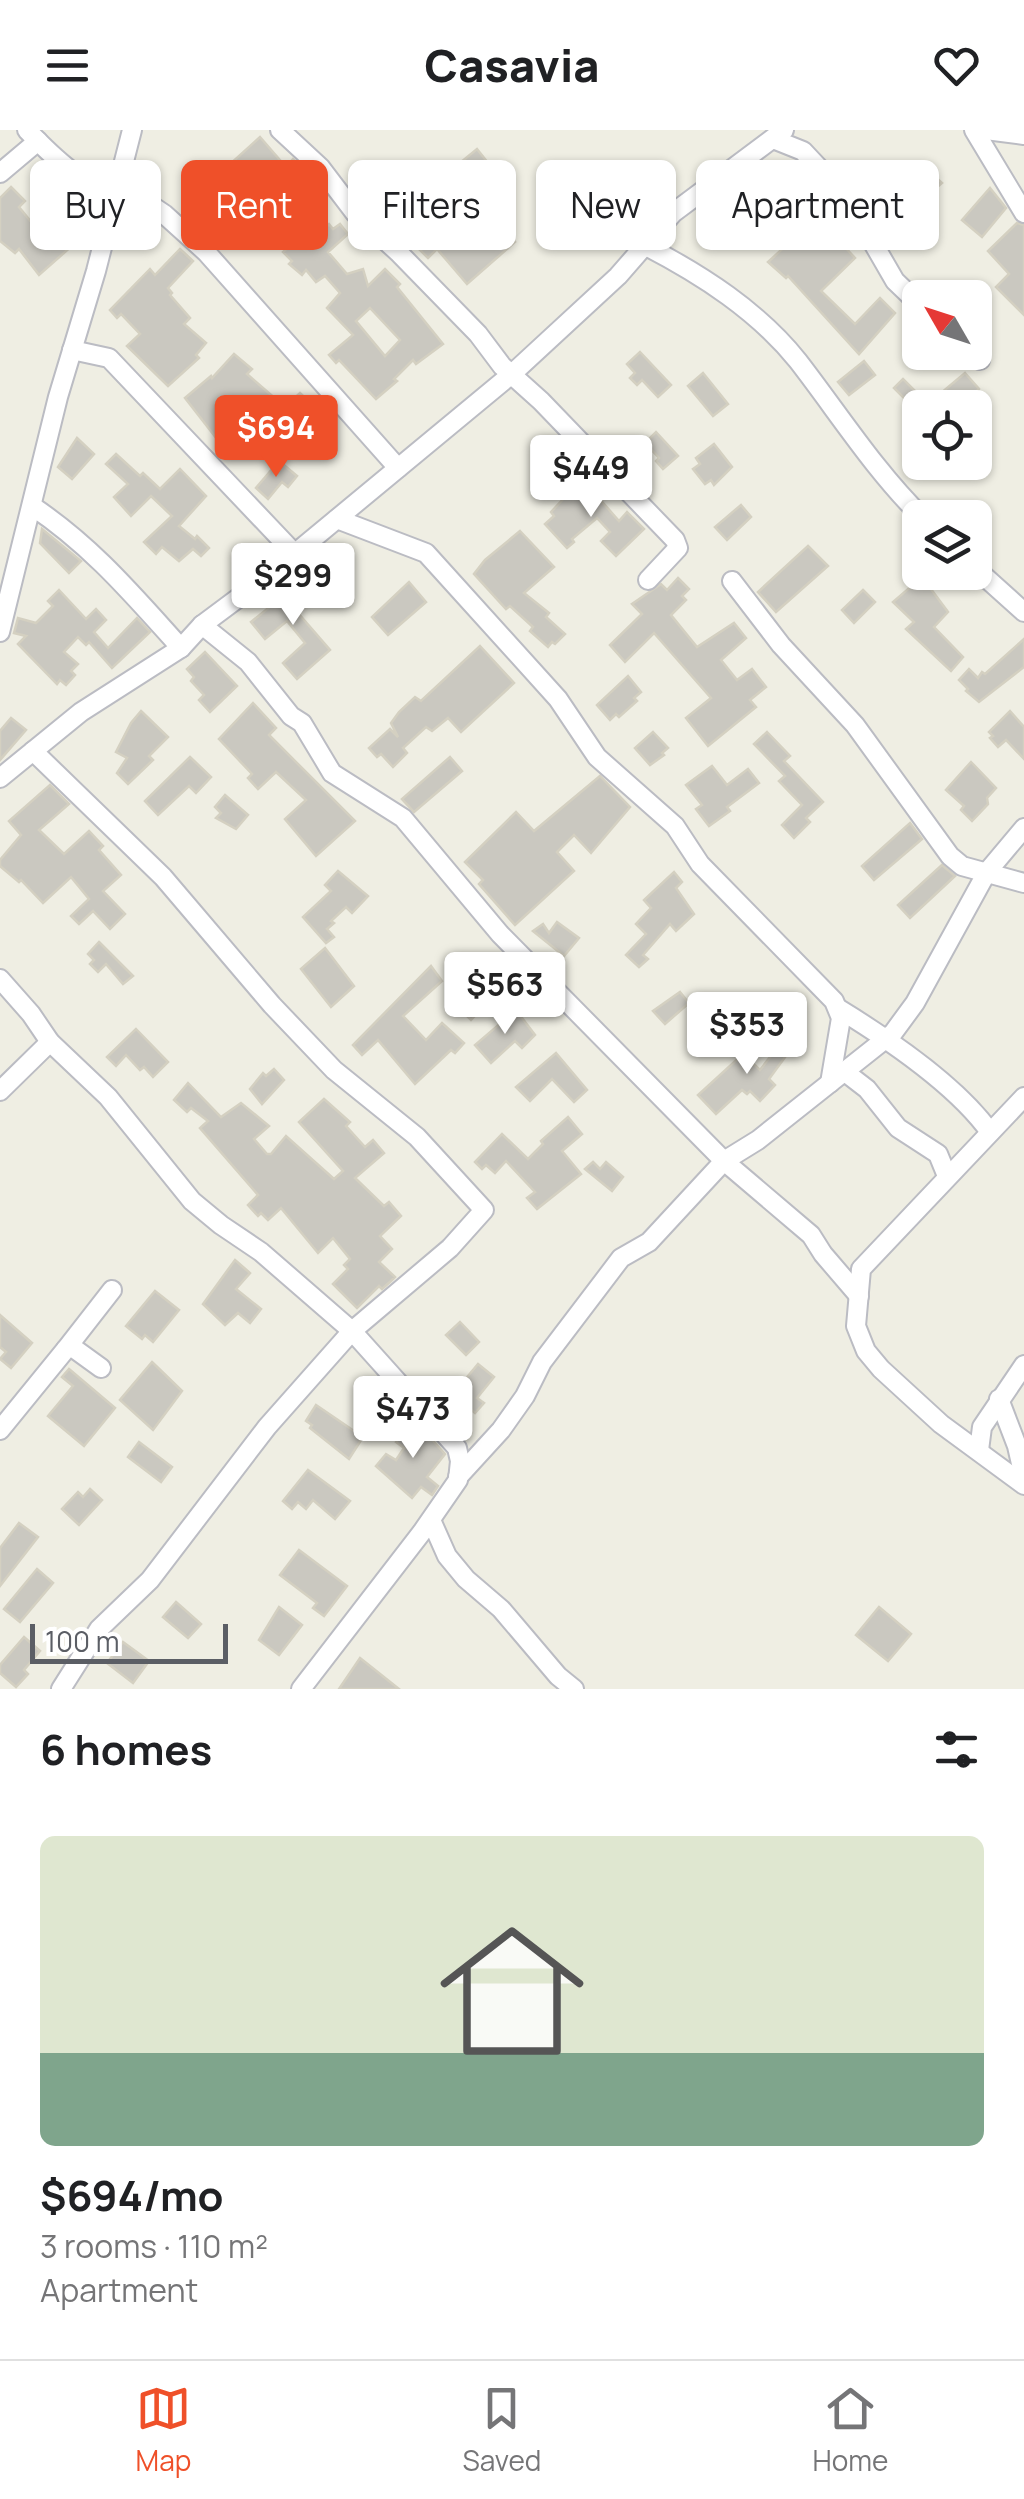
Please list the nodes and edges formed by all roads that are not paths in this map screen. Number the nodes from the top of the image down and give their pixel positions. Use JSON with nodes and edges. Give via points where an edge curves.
{"nodes":[{"id":1,"x":132,"y":130,"type":"edge"},
{"id":2,"x":280,"y":130,"type":"edge"},
{"id":3,"x":974,"y":130,"type":"edge"},
{"id":4,"x":986,"y":130,"type":"edge"},
{"id":5,"x":1024,"y":134,"type":"edge"},
{"id":6,"x":778,"y":135,"type":"edge"},
{"id":7,"x":33,"y":136,"type":"edge"},
{"id":8,"x":62,"y":160,"type":"edge"},
{"id":9,"x":125,"y":160,"type":"edge"},
{"id":10,"x":0,"y":174,"type":"edge"},
{"id":11,"x":676,"y":211,"type":"edge"},
{"id":12,"x":161,"y":212,"type":"edge"},
{"id":13,"x":1024,"y":213,"type":"edge"},
{"id":14,"x":101,"y":250,"type":"edge"},
{"id":15,"x":642,"y":250,"type":"edge"},
{"id":16,"x":652,"y":250,"type":"edge"},
{"id":17,"x":902,"y":288,"type":"edge"},
{"id":18,"x":72,"y":350,"type":"junction"},
{"id":19,"x":513,"y":373,"type":"junction"},
{"id":20,"x":398,"y":468,"type":"junction"},
{"id":21,"x":908,"y":500,"type":"edge"},
{"id":22,"x":32,"y":506,"type":"junction"},
{"id":23,"x":337,"y":519,"type":"junction"},
{"id":24,"x":294,"y":554,"type":"junction"},
{"id":25,"x":648,"y":580,"type":"dead end"},
{"id":26,"x":732,"y":581,"type":"dead end"},
{"id":27,"x":992,"y":583,"type":"edge"},
{"id":28,"x":1024,"y":612,"type":"edge"},
{"id":29,"x":202,"y":625,"type":"junction"},
{"id":30,"x":0,"y":632,"type":"edge"},
{"id":31,"x":181,"y":648,"type":"junction"},
{"id":32,"x":33,"y":751,"type":"junction"},
{"id":33,"x":0,"y":778,"type":"edge"},
{"id":34,"x":1024,"y":828,"type":"edge"},
{"id":35,"x":987,"y":872,"type":"junction"},
{"id":36,"x":1024,"y":883,"type":"edge"},
{"id":37,"x":0,"y":979,"type":"edge"},
{"id":38,"x":839,"y":1009,"type":"junction"},
{"id":39,"x":886,"y":1038,"type":"junction"},
{"id":40,"x":50,"y":1042,"type":"junction"},
{"id":41,"x":838,"y":1077,"type":"junction"},
{"id":42,"x":0,"y":1090,"type":"edge"},
{"id":43,"x":1024,"y":1098,"type":"edge"},
{"id":44,"x":990,"y":1132,"type":"junction"},
{"id":45,"x":724,"y":1161,"type":"junction"},
{"id":46,"x":946,"y":1176,"type":"junction"},
{"id":47,"x":112,"y":1290,"type":"dead end"},
{"id":48,"x":859,"y":1296,"type":"junction"},
{"id":49,"x":352,"y":1331,"type":"junction"},
{"id":50,"x":66,"y":1348,"type":"junction"},
{"id":51,"x":1024,"y":1365,"type":"edge"},
{"id":52,"x":101,"y":1368,"type":"dead end"},
{"id":53,"x":999,"y":1398,"type":"junction"},
{"id":54,"x":0,"y":1430,"type":"edge"},
{"id":55,"x":979,"y":1450,"type":"junction"},
{"id":56,"x":458,"y":1477,"type":"junction"},
{"id":57,"x":1024,"y":1477,"type":"edge"},
{"id":58,"x":1024,"y":1486,"type":"edge"},
{"id":59,"x":431,"y":1520,"type":"junction"},
{"id":60,"x":62,"y":1689,"type":"edge"},
{"id":61,"x":301,"y":1689,"type":"edge"},
{"id":62,"x":574,"y":1689,"type":"edge"}],
"edges":[{"from":1,"to":9,"type":"street"},
{"from":2,"to":19,"type":"street"},
{"from":3,"to":13,"type":"street"},
{"from":4,"to":5,"type":"street"},
{"from":6,"to":11,"type":"street"},
{"from":6,"to":17,"type":"street","via":[[818,167]]},
{"from":7,"to":8,"type":"street"},
{"from":7,"to":10,"type":"street"},
{"from":12,"to":20,"type":"street","via":[[206,252]]},
{"from":14,"to":18,"type":"street"},
{"from":15,"to":19,"type":"street"},
{"from":16,"to":21,"type":"street","via":[[746,308],[796,359]]},
{"from":18,"to":22,"type":"street"},
{"from":18,"to":24,"type":"street","via":[[108,358]]},
{"from":19,"to":20,"type":"street"},
{"from":19,"to":25,"type":"street","via":[[675,540],[676,554]]},
{"from":20,"to":23,"type":"street"},
{"from":22,"to":30,"type":"street"},
{"from":22,"to":31,"type":"street","via":[[112,570]]},
{"from":23,"to":24,"type":"street"},
{"from":23,"to":38,"type":"street","via":[[426,553],[558,699],[596,757],[676,826],[700,864]]},
{"from":24,"to":29,"type":"street"},
{"from":26,"to":35,"type":"street","via":[[855,725],[950,856]]},
{"from":27,"to":28,"type":"street"},
{"from":29,"to":31,"type":"street"},
{"from":29,"to":45,"type":"street","via":[[248,662],[302,723],[332,773],[402,818],[500,934]]},
{"from":31,"to":32,"type":"street"},
{"from":32,"to":33,"type":"street"},
{"from":32,"to":49,"type":"street","via":[[164,877],[334,1070],[417,1137],[484,1210],[450,1248]]},
{"from":34,"to":35,"type":"street"},
{"from":35,"to":36,"type":"street"},
{"from":35,"to":39,"type":"street","via":[[915,1003]]},
{"from":37,"to":40,"type":"street"},
{"from":38,"to":39,"type":"street"},
{"from":38,"to":41,"type":"street"},
{"from":39,"to":41,"type":"street"},
{"from":39,"to":44,"type":"street"},
{"from":40,"to":42,"type":"street"},
{"from":40,"to":49,"type":"street","via":[[108,1097],[192,1200]]},
{"from":41,"to":45,"type":"street"},
{"from":41,"to":46,"type":"street","via":[[867,1088],[898,1128],[938,1154]]},
{"from":43,"to":44,"type":"street"},
{"from":44,"to":46,"type":"street"},
{"from":45,"to":48,"type":"street","via":[[811,1235]]},
{"from":45,"to":56,"type":"street","via":[[649,1242],[621,1258],[500,1430]]},
{"from":46,"to":48,"type":"street","via":[[861,1269]]},
{"from":47,"to":50,"type":"street"},
{"from":48,"to":55,"type":"street","via":[[856,1326],[866,1351],[941,1424]]},
{"from":49,"to":56,"type":"street","via":[[457,1448]]},
{"from":49,"to":60,"type":"street","via":[[267,1426],[150,1580],[99,1630]]},
{"from":50,"to":52,"type":"street"},
{"from":50,"to":54,"type":"street"},
{"from":51,"to":53,"type":"street"},
{"from":53,"to":55,"type":"street","via":[[982,1427]]},
{"from":53,"to":57,"type":"street"},
{"from":55,"to":58,"type":"street"},
{"from":56,"to":59,"type":"street"},
{"from":59,"to":61,"type":"street"},
{"from":59,"to":62,"type":"street","via":[[466,1579]]}]}
